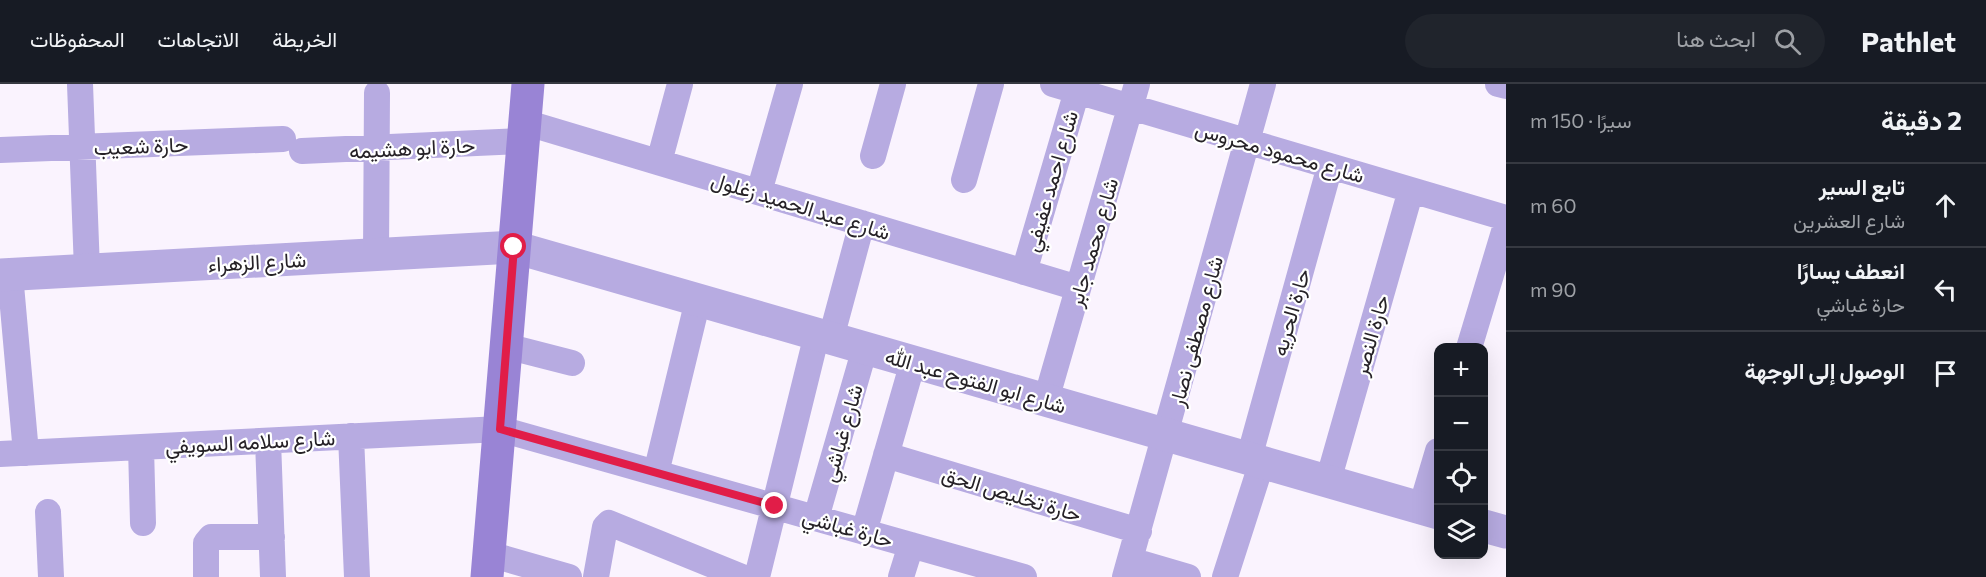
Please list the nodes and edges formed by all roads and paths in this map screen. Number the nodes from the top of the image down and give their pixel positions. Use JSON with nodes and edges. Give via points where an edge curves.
{"nodes":[{"id":1,"x":80,"y":84,"type":"edge"},
{"id":2,"x":528,"y":84,"type":"edge"},
{"id":3,"x":680,"y":84,"type":"edge"},
{"id":4,"x":790,"y":84,"type":"edge"},
{"id":5,"x":893,"y":84,"type":"edge"},
{"id":6,"x":991,"y":84,"type":"edge"},
{"id":7,"x":1263,"y":84,"type":"edge"},
{"id":8,"x":1498,"y":84,"type":"edge"},
{"id":9,"x":1070,"y":86,"type":"edge"},
{"id":10,"x":1506,"y":86,"type":"edge"},
{"id":11,"x":377,"y":93,"type":"dead end"},
{"id":12,"x":1134,"y":95,"type":"edge"},
{"id":13,"x":524,"y":132,"type":"junction"},
{"id":14,"x":1247,"y":141,"type":"junction"},
{"id":15,"x":292,"y":145,"type":"joint"},
{"id":16,"x":82,"y":147,"type":"junction"},
{"id":17,"x":377,"y":148,"type":"junction"},
{"id":18,"x":0,"y":150,"type":"edge"},
{"id":19,"x":873,"y":156,"type":"dead end"},
{"id":20,"x":659,"y":162,"type":"junction"},
{"id":21,"x":1330,"y":166,"type":"junction"},
{"id":22,"x":964,"y":180,"type":"dead end"},
{"id":23,"x":1411,"y":190,"type":"junction"},
{"id":24,"x":759,"y":192,"type":"junction"},
{"id":25,"x":1506,"y":218,"type":"edge"},
{"id":26,"x":862,"y":223,"type":"junction"},
{"id":27,"x":1506,"y":225,"type":"edge"},
{"id":28,"x":514,"y":247,"type":"junction"},
{"id":29,"x":376,"y":254,"type":"junction"},
{"id":30,"x":87,"y":270,"type":"junction"},
{"id":31,"x":1024,"y":272,"type":"junction"},
{"id":32,"x":5,"y":274,"type":"edge"},
{"id":33,"x":1078,"y":288,"type":"junction"},
{"id":34,"x":698,"y":300,"type":"junction"},
{"id":35,"x":824,"y":336,"type":"junction"},
{"id":36,"x":1471,"y":343,"type":"edge"},
{"id":37,"x":506,"y":346,"type":"junction"},
{"id":38,"x":866,"y":348,"type":"junction"},
{"id":39,"x":913,"y":362,"type":"junction"},
{"id":40,"x":572,"y":363,"type":"dead end"},
{"id":41,"x":1046,"y":400,"type":"junction"},
{"id":42,"x":500,"y":429,"type":"junction"},
{"id":43,"x":1166,"y":435,"type":"junction"},
{"id":44,"x":351,"y":436,"type":"junction"},
{"id":45,"x":268,"y":441,"type":"junction"},
{"id":46,"x":141,"y":447,"type":"junction"},
{"id":47,"x":26,"y":453,"type":"junction"},
{"id":48,"x":0,"y":454,"type":"edge"},
{"id":49,"x":886,"y":455,"type":"junction"},
{"id":50,"x":1255,"y":460,"type":"junction"},
{"id":51,"x":656,"y":473,"type":"junction"},
{"id":52,"x":1434,"y":480,"type":"edge"},
{"id":53,"x":1328,"y":481,"type":"junction"},
{"id":54,"x":775,"y":506,"type":"junction"},
{"id":55,"x":1430,"y":510,"type":"edge"},
{"id":56,"x":48,"y":512,"type":"dead end"},
{"id":57,"x":816,"y":518,"type":"junction"},
{"id":58,"x":143,"y":523,"type":"dead end"},
{"id":59,"x":1488,"y":527,"type":"edge"},
{"id":60,"x":1139,"y":531,"type":"junction"},
{"id":61,"x":864,"y":532,"type":"junction"},
{"id":62,"x":1506,"y":532,"type":"edge"},
{"id":63,"x":272,"y":537,"type":"junction"},
{"id":64,"x":911,"y":545,"type":"junction"},
{"id":65,"x":488,"y":565,"type":"edge"},
{"id":66,"x":957,"y":568,"type":"edge"},
{"id":67,"x":1128,"y":569,"type":"edge"},
{"id":68,"x":51,"y":577,"type":"edge"},
{"id":69,"x":206,"y":577,"type":"edge"},
{"id":70,"x":273,"y":577,"type":"edge"},
{"id":71,"x":357,"y":577,"type":"edge"},
{"id":72,"x":568,"y":577,"type":"edge"},
{"id":73,"x":596,"y":577,"type":"edge"},
{"id":74,"x":742,"y":577,"type":"edge"},
{"id":75,"x":757,"y":577,"type":"edge"},
{"id":76,"x":901,"y":577,"type":"edge"},
{"id":77,"x":1024,"y":577,"type":"edge"},
{"id":78,"x":1188,"y":577,"type":"edge"},
{"id":79,"x":1225,"y":577,"type":"edge"}],
"edges":[{"from":1,"to":16,"type":"street"},
{"from":2,"to":13,"type":"main road"},
{"from":3,"to":20,"type":"street"},
{"from":4,"to":24,"type":"street"},
{"from":5,"to":19,"type":"street"},
{"from":6,"to":22,"type":"street"},
{"from":7,"to":14,"type":"street","name":"شارع مصطفى نصار"},
{"from":8,"to":10,"type":"street"},
{"from":9,"to":12,"type":"street","name":"شارع محمود محروس"},
{"from":9,"to":31,"type":"street","name":"شارع احمد عفيفي"},
{"from":11,"to":17,"type":"street"},
{"from":12,"to":14,"type":"street","name":"شارع محمود محروس"},
{"from":12,"to":33,"type":"street","name":"شارع محمد جابر"},
{"from":13,"to":17,"type":"street","name":"حارة ابو هشيمه"},
{"from":13,"to":20,"type":"street","name":"شارع عبد الحميد زغلول"},
{"from":13,"to":28,"type":"main road"},
{"from":14,"to":21,"type":"street","name":"شارع محمود محروس"},
{"from":14,"to":43,"type":"street","name":"شارع مصطفى نصار"},
{"from":15,"to":16,"type":"street","name":"حارة شعيب"},
{"from":15,"to":17,"type":"street","name":"حارة ابو هشيمه"},
{"from":16,"to":18,"type":"street","name":"حارة شعيب"},
{"from":16,"to":30,"type":"street"},
{"from":17,"to":29,"type":"street"},
{"from":20,"to":24,"type":"street","name":"شارع عبد الحميد زغلول"},
{"from":21,"to":23,"type":"street","name":"شارع محمود محروس"},
{"from":21,"to":50,"type":"street","name":"حارة الحريه"},
{"from":23,"to":25,"type":"street","name":"شارع محمود محروس"},
{"from":23,"to":53,"type":"street","name":"حارة النصر"},
{"from":24,"to":26,"type":"street","name":"شارع عبد الحميد زغلول"},
{"from":26,"to":31,"type":"street","name":"شارع عبد الحميد زغلول"},
{"from":26,"to":35,"type":"street"},
{"from":27,"to":36,"type":"street"},
{"from":28,"to":29,"type":"street","name":"شارع الزهراء"},
{"from":28,"to":34,"type":"street","name":"شارع ابو الفتوح عبد الله"},
{"from":28,"to":37,"type":"main road"},
{"from":29,"to":30,"type":"street","name":"شارع الزهراء"},
{"from":30,"to":32,"type":"street","name":"شارع الزهراء"},
{"from":31,"to":33,"type":"street","name":"شارع عبد الحميد زغلول"},
{"from":32,"to":47,"type":"street"},
{"from":33,"to":41,"type":"street","name":"شارع محمد جابر"},
{"from":34,"to":35,"type":"street","name":"شارع ابو الفتوح عبد الله"},
{"from":34,"to":51,"type":"street"},
{"from":35,"to":38,"type":"street","name":"شارع ابو الفتوح عبد الله"},
{"from":35,"to":54,"type":"street"},
{"from":37,"to":40,"type":"street"},
{"from":37,"to":42,"type":"main road"},
{"from":38,"to":39,"type":"street","name":"شارع ابو الفتوح عبد الله"},
{"from":38,"to":57,"type":"street","name":"شارع غباشي"},
{"from":39,"to":41,"type":"street","name":"شارع ابو الفتوح عبد الله"},
{"from":39,"to":49,"type":"street"},
{"from":41,"to":43,"type":"street","name":"شارع ابو الفتوح عبد الله"},
{"from":42,"to":44,"type":"street","name":"شارع سلامه السويفي"},
{"from":42,"to":51,"type":"street","name":"حارة غباشي"},
{"from":42,"to":65,"type":"main road"},
{"from":43,"to":50,"type":"street","name":"شارع ابو الفتوح عبد الله"},
{"from":43,"to":60,"type":"street","name":"شارع مصطفى نصار"},
{"from":44,"to":45,"type":"street","name":"شارع سلامه السويفي"},
{"from":44,"to":71,"type":"street"},
{"from":45,"to":46,"type":"street","name":"شارع سلامه السويفي"},
{"from":45,"to":63,"type":"street"},
{"from":46,"to":47,"type":"street","name":"شارع سلامه السويفي"},
{"from":46,"to":58,"type":"street"},
{"from":47,"to":48,"type":"street","name":"شارع سلامه السويفي"},
{"from":49,"to":60,"type":"street","name":"حارة تخليص الحق"},
{"from":49,"to":61,"type":"street"},
{"from":50,"to":53,"type":"street","name":"شارع ابو الفتوح عبد الله"},
{"from":50,"to":79,"type":"street","name":"حارة الحريه"},
{"from":51,"to":54,"type":"street","name":"حارة غباشي"},
{"from":52,"to":55,"type":"street"},
{"from":53,"to":55,"type":"street","name":"شارع ابو الفتوح عبد الله"},
{"from":54,"to":57,"type":"street","name":"حارة غباشي"},
{"from":54,"to":75,"type":"street"},
{"from":56,"to":68,"type":"street"},
{"from":57,"to":61,"type":"street","name":"حارة غباشي"},
{"from":59,"to":62,"type":"street"},
{"from":60,"to":67,"type":"street","name":"شارع مصطفى نصار"},
{"from":61,"to":64,"type":"street","name":"حارة غباشي"},
{"from":63,"to":69,"type":"street","via":[[211,537],[206,543]]},
{"from":63,"to":70,"type":"street"},
{"from":64,"to":66,"type":"street","name":"حارة غباشي"},
{"from":64,"to":76,"type":"street"},
{"from":65,"to":72,"type":"street"},
{"from":66,"to":77,"type":"street","name":"حارة غباشي"},
{"from":67,"to":78,"type":"street"},
{"from":73,"to":74,"type":"street","via":[[605,526],[609,523]]}]}
